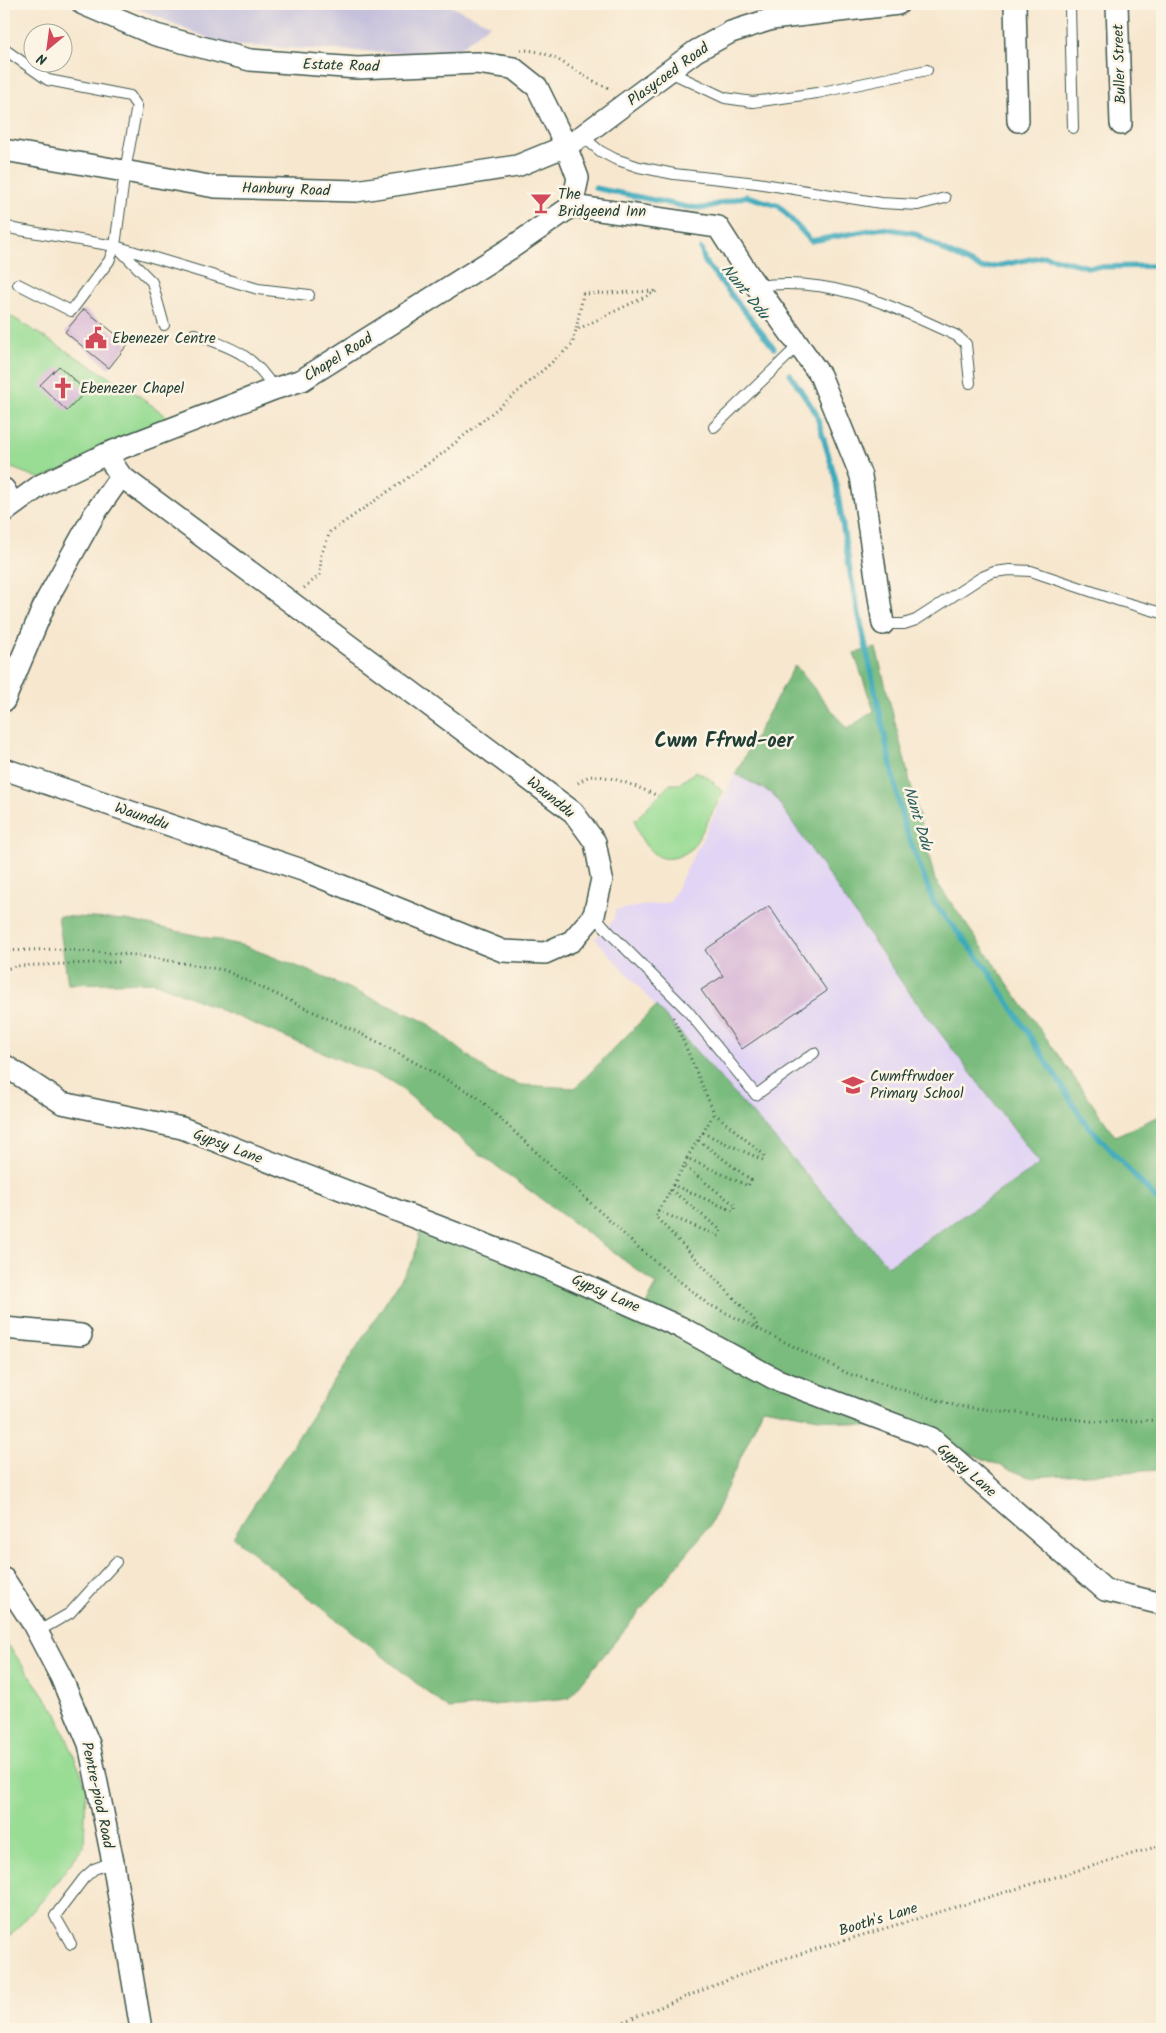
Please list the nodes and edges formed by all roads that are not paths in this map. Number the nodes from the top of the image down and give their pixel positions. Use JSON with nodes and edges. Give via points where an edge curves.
{"nodes":[{"id":1,"x":83,"y":4,"type":"edge"},
{"id":2,"x":898,"y":4,"type":"edge"},
{"id":3,"x":1016,"y":4,"type":"edge"},
{"id":4,"x":1071,"y":4,"type":"edge"},
{"id":5,"x":1117,"y":4,"type":"edge"},
{"id":6,"x":4,"y":49,"type":"edge"},
{"id":7,"x":927,"y":70,"type":"dead end"},
{"id":8,"x":670,"y":72,"type":"junction"},
{"id":9,"x":1018,"y":121,"type":"dead end"},
{"id":10,"x":1121,"y":124,"type":"dead end"},
{"id":11,"x":1073,"y":128,"type":"dead end"},
{"id":12,"x":574,"y":141,"type":"junction"},
{"id":13,"x":4,"y":150,"type":"edge"},
{"id":14,"x":125,"y":171,"type":"junction"},
{"id":15,"x":945,"y":198,"type":"dead end"},
{"id":16,"x":572,"y":206,"type":"junction"},
{"id":17,"x":4,"y":225,"type":"edge"},
{"id":18,"x":115,"y":246,"type":"junction"},
{"id":19,"x":18,"y":284,"type":"dead end"},
{"id":20,"x":757,"y":286,"type":"junction"},
{"id":21,"x":309,"y":295,"type":"dead end"},
{"id":22,"x":164,"y":325,"type":"dead end"},
{"id":23,"x":194,"y":334,"type":"dead end"},
{"id":24,"x":799,"y":345,"type":"junction"},
{"id":25,"x":970,"y":382,"type":"dead end"},
{"id":26,"x":274,"y":389,"type":"junction"},
{"id":27,"x":714,"y":428,"type":"dead end"},
{"id":28,"x":106,"y":454,"type":"junction"},
{"id":29,"x":121,"y":476,"type":"junction"},
{"id":30,"x":7,"y":502,"type":"edge"},
{"id":31,"x":1162,"y":613,"type":"edge"},
{"id":32,"x":883,"y":624,"type":"joint"},
{"id":33,"x":4,"y":701,"type":"edge"},
{"id":34,"x":4,"y":769,"type":"edge"},
{"id":35,"x":594,"y":914,"type":"junction"},
{"id":36,"x":814,"y":1053,"type":"dead end"},
{"id":37,"x":4,"y":1066,"type":"edge"},
{"id":38,"x":4,"y":1328,"type":"edge"},
{"id":39,"x":81,"y":1335,"type":"dead end"},
{"id":40,"x":116,"y":1562,"type":"dead end"},
{"id":41,"x":4,"y":1579,"type":"edge"},
{"id":42,"x":1162,"y":1604,"type":"edge"},
{"id":43,"x":37,"y":1632,"type":"junction"},
{"id":44,"x":113,"y":1862,"type":"junction"},
{"id":45,"x":71,"y":1944,"type":"dead end"},
{"id":46,"x":141,"y":2029,"type":"edge"}],
"edges":[{"from":1,"to":12,"type":"street","name":"Estate Road","via":[[156,35],[250,60],[357,68],[477,63],[513,68],[537,87]]},
{"from":2,"to":8,"type":"street","name":"Plasycoed Road","via":[[772,18],[731,32],[696,51]]},
{"from":3,"to":9,"type":"street"},
{"from":4,"to":11,"type":"lane"},
{"from":5,"to":10,"type":"street","name":"Buller Street"},
{"from":6,"to":14,"type":"lane","via":[[48,80],[130,96],[137,106]]},
{"from":7,"to":8,"type":"lane","via":[[818,93],[753,102],[725,98]]},
{"from":8,"to":12,"type":"street","name":"Plasycoed Road"},
{"from":12,"to":14,"type":"street","name":"Hanbury Road","via":[[517,166],[356,191],[215,187]]},
{"from":12,"to":15,"type":"lane","via":[[639,167],[674,174],[757,183],[881,204],[918,205]]},
{"from":12,"to":16,"type":"street","via":[[578,178]]},
{"from":13,"to":14,"type":"street","name":"Hanbury Road"},
{"from":14,"to":18,"type":"lane"},
{"from":16,"to":20,"type":"street","via":[[718,227]]},
{"from":16,"to":26,"type":"street","name":"Chapel Road","via":[[302,380]]},
{"from":17,"to":18,"type":"lane"},
{"from":18,"to":19,"type":"lane","via":[[109,261],[71,311]]},
{"from":18,"to":21,"type":"lane","via":[[258,289]]},
{"from":18,"to":22,"type":"lane","via":[[152,282]]},
{"from":20,"to":24,"type":"street"},
{"from":20,"to":25,"type":"lane","via":[[806,284],[849,291],[882,302],[956,336],[966,344]]},
{"from":23,"to":26,"type":"lane","via":[[245,356],[258,366]]},
{"from":24,"to":27,"type":"lane"},
{"from":24,"to":32,"type":"street","via":[[820,375],[861,476]]},
{"from":26,"to":28,"type":"street","name":"Chapel Road"},
{"from":28,"to":29,"type":"street","name":"Waunddu"},
{"from":28,"to":30,"type":"street","name":"Chapel Road"},
{"from":29,"to":33,"type":"street","via":[[95,513],[46,601]]},
{"from":29,"to":35,"type":"street","name":"Waunddu","via":[[573,812],[595,842],[602,879]]},
{"from":31,"to":32,"type":"lane","via":[[1032,571],[1010,570],[982,577],[916,620],[904,624]]},
{"from":34,"to":35,"type":"street","name":"Waunddu","via":[[305,871],[503,951],[545,954],[572,941]]},
{"from":35,"to":36,"type":"lane","via":[[687,1010],[756,1095]]},
{"from":37,"to":42,"type":"street","name":"Gypsy Lane","via":[[62,1103],[182,1128],[554,1271],[680,1327],[775,1379],[931,1438],[1105,1590]]},
{"from":38,"to":39,"type":"street"},
{"from":40,"to":43,"type":"lane","via":[[70,1613]]},
{"from":41,"to":43,"type":"street","name":"Pentre-piod Road"},
{"from":43,"to":44,"type":"street","name":"Pentre-piod Road","via":[[61,1677],[89,1744]]},
{"from":44,"to":45,"type":"lane","via":[[94,1869],[84,1878],[55,1916]]},
{"from":44,"to":46,"type":"street","name":"Pentre-piod Road"}]}
